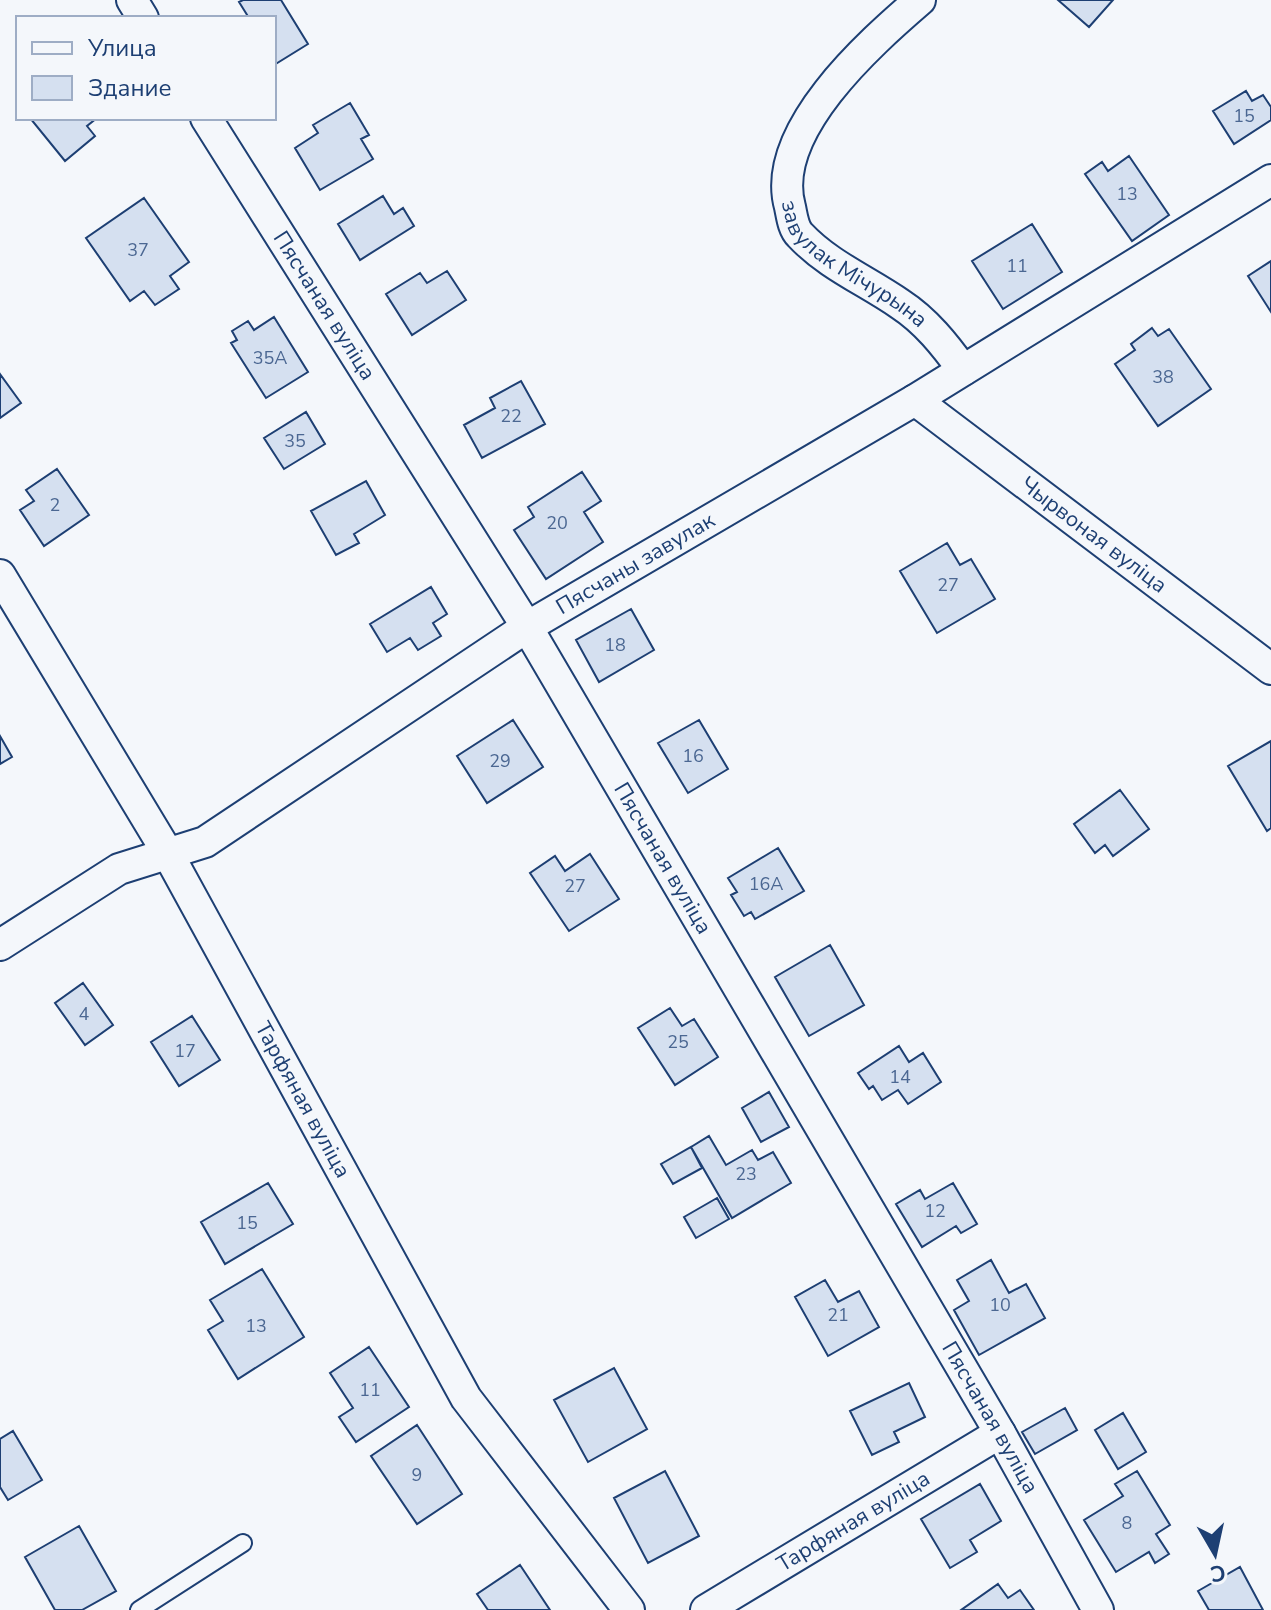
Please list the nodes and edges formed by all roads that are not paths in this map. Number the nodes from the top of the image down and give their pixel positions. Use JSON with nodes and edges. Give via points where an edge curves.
{"nodes":[{"id":1,"x":920,"y":0,"type":"edge"},
{"id":2,"x":207,"y":120,"type":"edge"},
{"id":3,"x":1271,"y":180,"type":"edge"},
{"id":4,"x":963,"y":370,"type":"junction"},
{"id":5,"x":915,"y":400,"type":"junction"},
{"id":6,"x":0,"y":575,"type":"edge"},
{"id":7,"x":527,"y":627,"type":"junction"},
{"id":8,"x":1271,"y":669,"type":"edge"},
{"id":9,"x":167,"y":852,"type":"junction"},
{"id":10,"x":0,"y":945,"type":"edge"},
{"id":11,"x":1000,"y":1433,"type":"junction"},
{"id":12,"x":243,"y":1543,"type":"dead end"},
{"id":13,"x":139,"y":1610,"type":"edge"},
{"id":14,"x":629,"y":1610,"type":"edge"},
{"id":15,"x":706,"y":1610,"type":"edge"},
{"id":16,"x":1098,"y":1610,"type":"edge"}],
"edges":[{"from":1,"to":4,"type":"street","name":"завулак Мічурына","via":[[862,50],[803,129],[785,188],[797,233],[827,259],[902,305],[940,339]]},
{"from":2,"to":7,"type":"street","name":"Пясчаная вуліца"},
{"from":3,"to":4,"type":"street","name":"Пясчаны завулак"},
{"from":4,"to":5,"type":"street","name":"Пясчаны завулак"},
{"from":5,"to":7,"type":"street","name":"Пясчаны завулак"},
{"from":5,"to":8,"type":"street","name":"Чырвоная вуліца"},
{"from":6,"to":9,"type":"street","name":"Тарфяная вуліца"},
{"from":7,"to":9,"type":"street","name":"Пясчаны завулак","via":[[205,842]]},
{"from":7,"to":11,"type":"street","name":"Пясчаная вуліца"},
{"from":9,"to":10,"type":"street","name":"Пясчаны завулак","via":[[119,869]]},
{"from":9,"to":14,"type":"street","name":"Тарфяная вуліца","via":[[466,1398]]},
{"from":11,"to":15,"type":"street","name":"Тарфяная вуліца"},
{"from":11,"to":16,"type":"street","name":"Пясчаная вуліца"},
{"from":12,"to":13,"type":"lane"}]}
